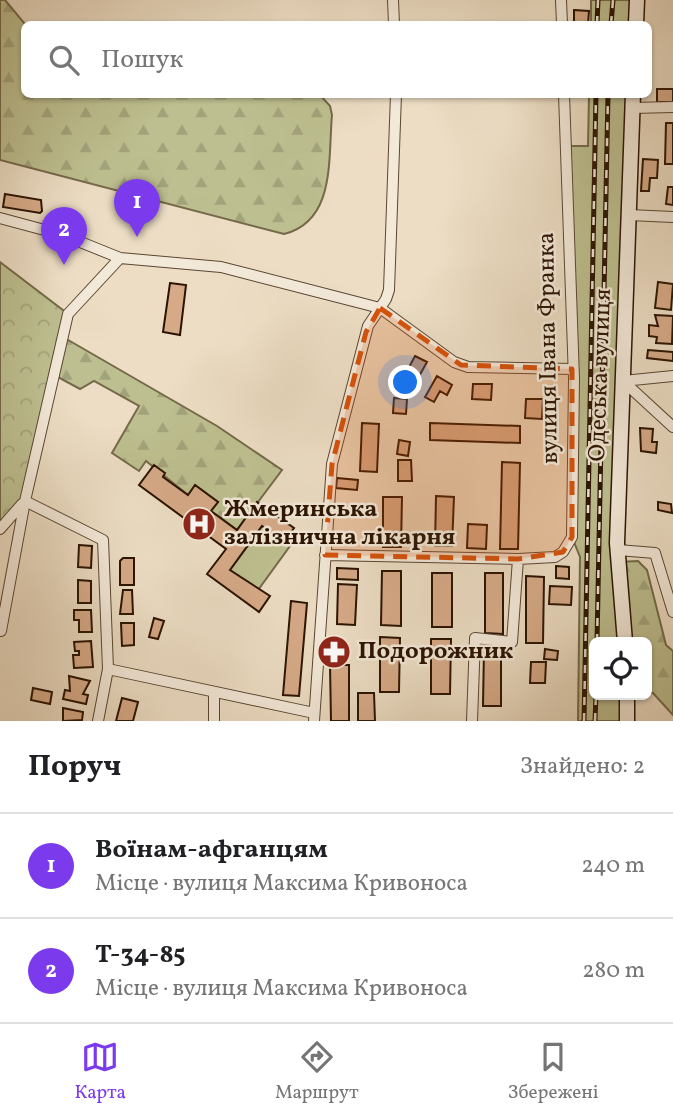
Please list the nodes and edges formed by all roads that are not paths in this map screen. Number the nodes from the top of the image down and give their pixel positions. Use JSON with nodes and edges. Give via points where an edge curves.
{"nodes":[{"id":1,"x":393,"y":0,"type":"edge"},
{"id":2,"x":561,"y":0,"type":"edge"},
{"id":3,"x":637,"y":0,"type":"edge"},
{"id":4,"x":394,"y":21,"type":"edge"},
{"id":5,"x":562,"y":21,"type":"edge"},
{"id":6,"x":636,"y":21,"type":"edge"},
{"id":7,"x":396,"y":98,"type":"edge"},
{"id":8,"x":564,"y":98,"type":"edge"},
{"id":9,"x":632,"y":102,"type":"edge"},
{"id":10,"x":673,"y":107,"type":"edge"},
{"id":11,"x":629,"y":215,"type":"junction"},
{"id":12,"x":673,"y":217,"type":"edge"},
{"id":13,"x":0,"y":218,"type":"edge"},
{"id":14,"x":120,"y":258,"type":"junction"},
{"id":15,"x":380,"y":308,"type":"junction"},
{"id":16,"x":572,"y":369,"type":"junction"},
{"id":17,"x":673,"y":376,"type":"edge"},
{"id":18,"x":623,"y":381,"type":"junction"},
{"id":19,"x":673,"y":427,"type":"edge"},
{"id":20,"x":25,"y":501,"type":"junction"},
{"id":21,"x":0,"y":528,"type":"edge"},
{"id":22,"x":618,"y":550,"type":"junction"},
{"id":23,"x":325,"y":555,"type":"junction"},
{"id":24,"x":518,"y":559,"type":"junction"},
{"id":25,"x":673,"y":612,"type":"edge"},
{"id":26,"x":1,"y":631,"type":"edge"},
{"id":27,"x":625,"y":637,"type":"edge"},
{"id":28,"x":108,"y":669,"type":"junction"},
{"id":29,"x":214,"y":693,"type":"junction"},
{"id":30,"x":626,"y":700,"type":"edge"},
{"id":31,"x":314,"y":717,"type":"edge"},
{"id":32,"x":98,"y":721,"type":"edge"},
{"id":33,"x":214,"y":721,"type":"edge"},
{"id":34,"x":472,"y":721,"type":"edge"},
{"id":35,"x":627,"y":721,"type":"edge"}],
"edges":[{"from":1,"to":4,"type":"street"},
{"from":2,"to":5,"type":"street"},
{"from":3,"to":6,"type":"main road"},
{"from":7,"to":15,"type":"street","via":[[389,290]]},
{"from":8,"to":16,"type":"street","name":"вулиця Івана Франка"},
{"from":9,"to":10,"type":"street","name":"Одеська вулиця"},
{"from":9,"to":11,"type":"main road","name":"Одеська вулиця"},
{"from":11,"to":12,"type":"street"},
{"from":11,"to":18,"type":"main road","name":"Одеська вулиця"},
{"from":13,"to":14,"type":"street","via":[[63,235]]},
{"from":14,"to":15,"type":"street","via":[[221,267]]},
{"from":14,"to":20,"type":"street","via":[[68,314]]},
{"from":15,"to":16,"type":"street","via":[[461,365]]},
{"from":15,"to":23,"type":"street","via":[[366,332],[332,464]]},
{"from":16,"to":24,"type":"street","name":"вулиця Івана Франка","via":[[572,537],[555,557]]},
{"from":17,"to":18,"type":"street"},
{"from":18,"to":19,"type":"street"},
{"from":18,"to":22,"type":"main road","name":"Одеська вулиця"},
{"from":20,"to":21,"type":"street"},
{"from":20,"to":26,"type":"street"},
{"from":20,"to":28,"type":"street","via":[[103,540]]},
{"from":22,"to":25,"type":"street","via":[[655,553]]},
{"from":22,"to":27,"type":"main road","name":"Одеська вулиця"},
{"from":23,"to":24,"type":"street","name":"вулиця Івана Франка"},
{"from":23,"to":31,"type":"street"},
{"from":24,"to":34,"type":"street","via":[[512,642],[475,638]]},
{"from":28,"to":29,"type":"street"},
{"from":28,"to":32,"type":"street"},
{"from":29,"to":31,"type":"street"},
{"from":29,"to":33,"type":"street"},
{"from":30,"to":35,"type":"main road"}]}
